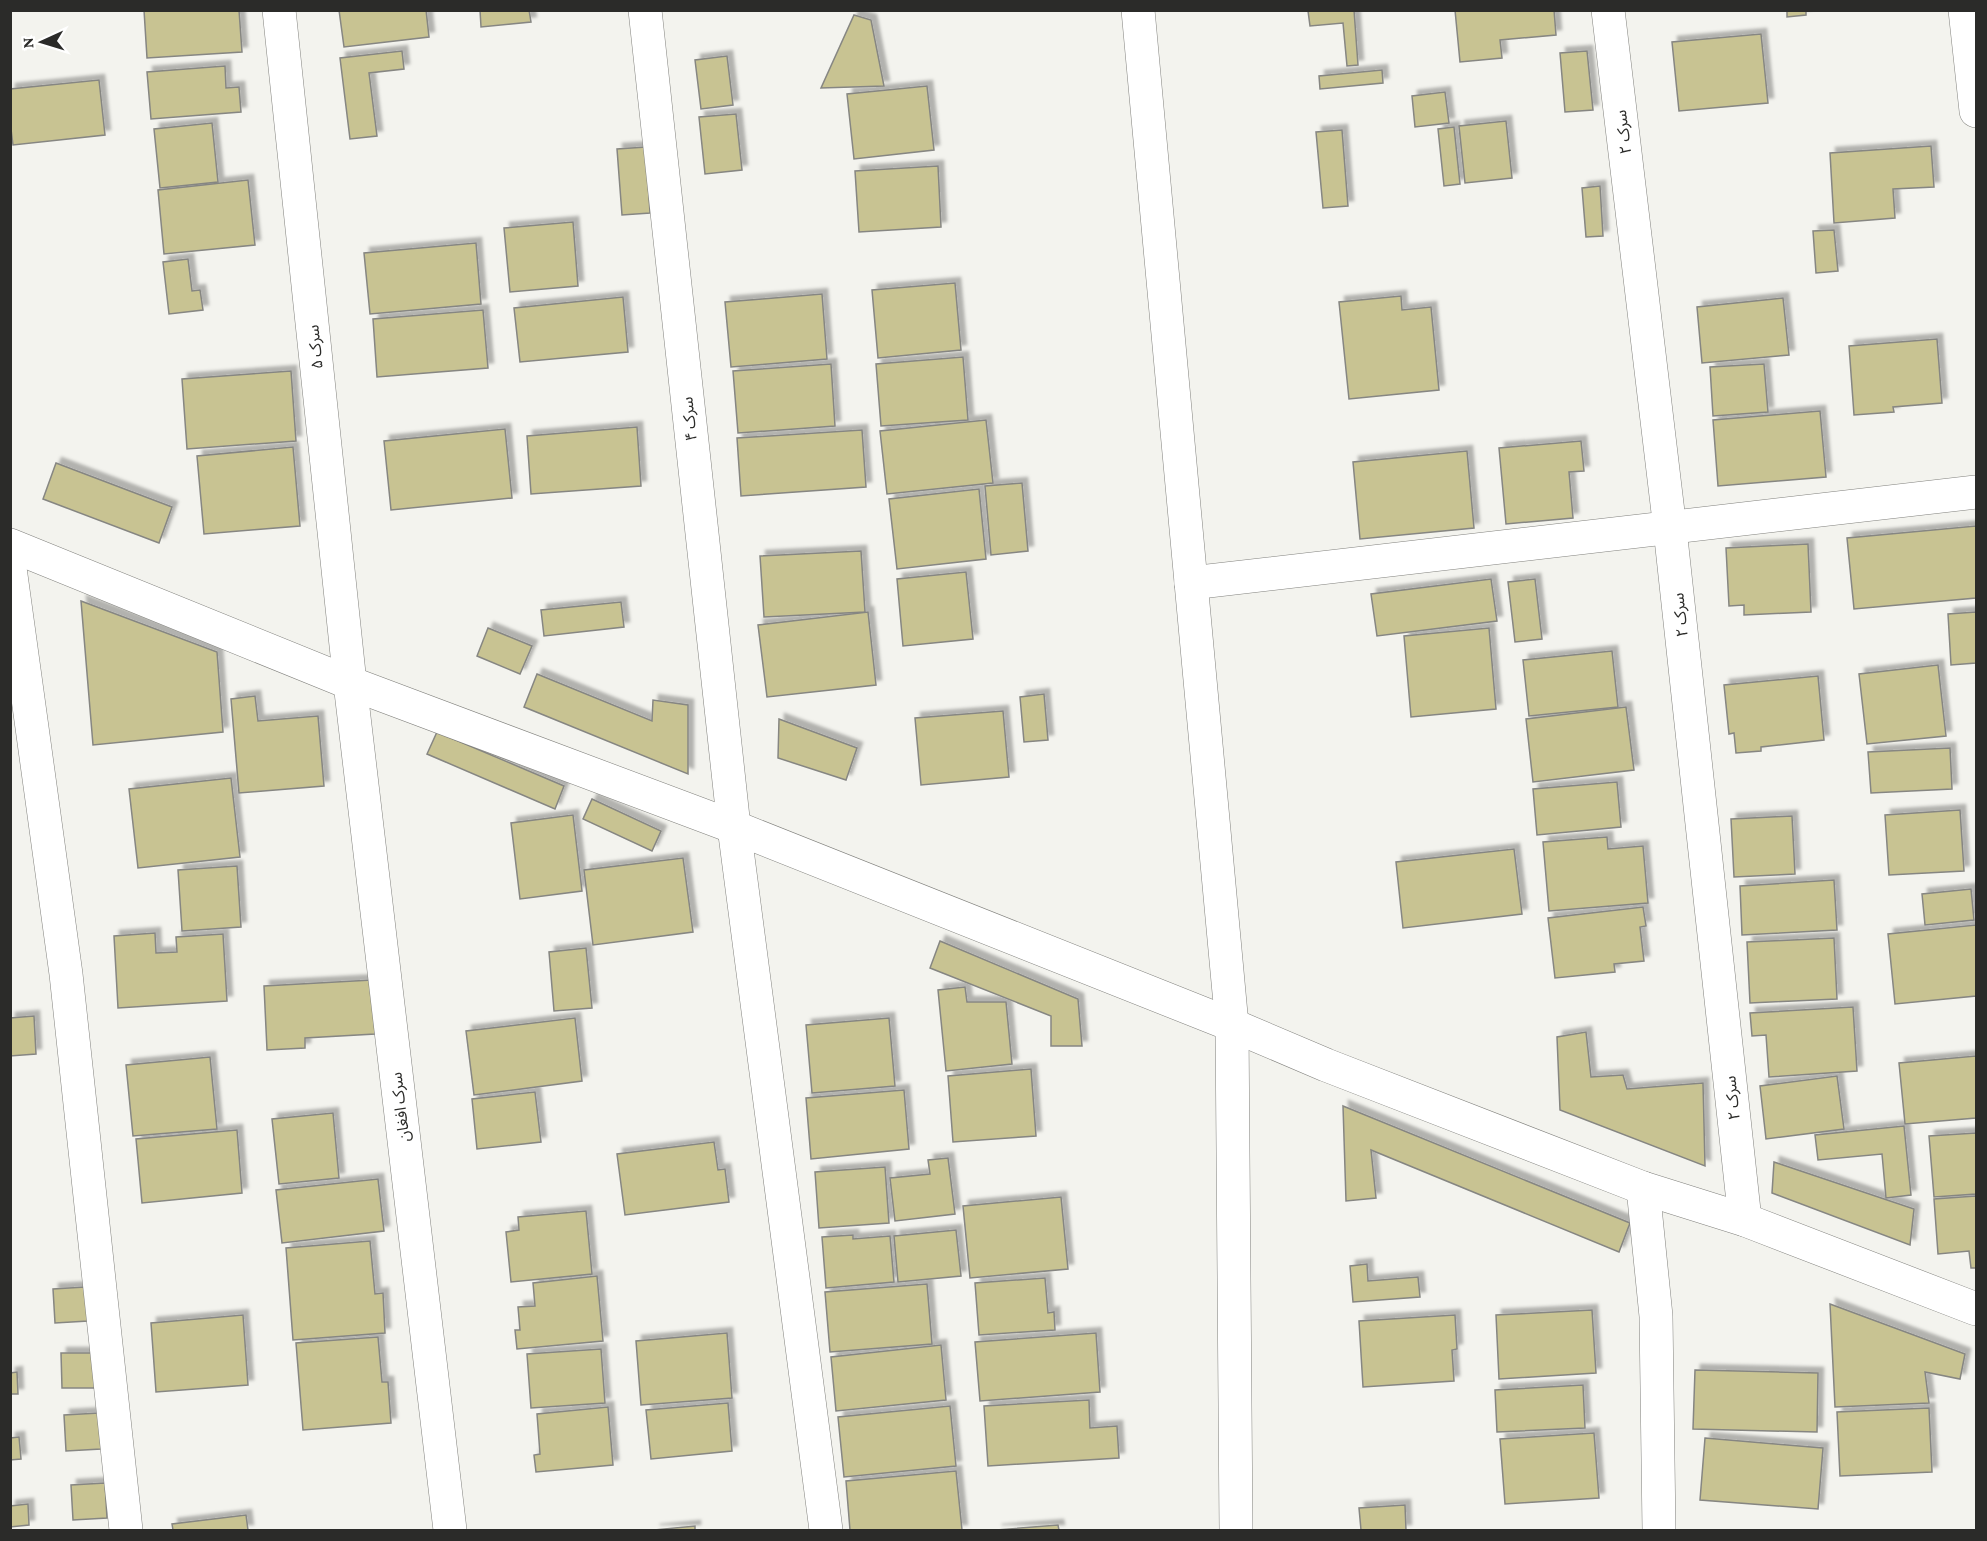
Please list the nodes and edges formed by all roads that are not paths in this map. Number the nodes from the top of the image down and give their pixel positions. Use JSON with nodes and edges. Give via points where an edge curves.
{"nodes":[{"id":1,"x":279,"y":10,"type":"edge"},
{"id":2,"x":645,"y":10,"type":"edge"},
{"id":3,"x":1138,"y":10,"type":"edge"},
{"id":4,"x":1608,"y":10,"type":"edge"},
{"id":5,"x":1965,"y":10,"type":"edge"},
{"id":6,"x":1977,"y":111,"type":"edge"},
{"id":7,"x":1977,"y":492,"type":"edge"},
{"id":8,"x":1670,"y":529,"type":"junction"},
{"id":9,"x":10,"y":544,"type":"edge"},
{"id":10,"x":10,"y":568,"type":"edge"},
{"id":11,"x":1191,"y":583,"type":"junction"},
{"id":12,"x":350,"y":683,"type":"junction"},
{"id":13,"x":734,"y":826,"type":"junction"},
{"id":14,"x":1232,"y":1024,"type":"junction"},
{"id":15,"x":1643,"y":1188,"type":"junction"},
{"id":16,"x":1745,"y":1220,"type":"junction"},
{"id":17,"x":1977,"y":1309,"type":"edge"},
{"id":18,"x":126,"y":1530,"type":"edge"},
{"id":19,"x":450,"y":1530,"type":"edge"},
{"id":20,"x":826,"y":1530,"type":"edge"},
{"id":21,"x":1236,"y":1530,"type":"edge"},
{"id":22,"x":1659,"y":1530,"type":"edge"}],
"edges":[{"from":1,"to":12,"type":"street","name":"سرک ۵"},
{"from":2,"to":13,"type":"street","name":"سرک ۴"},
{"from":3,"to":11,"type":"street"},
{"from":4,"to":8,"type":"street","name":"سرک ۲"},
{"from":5,"to":6,"type":"street"},
{"from":7,"to":8,"type":"street"},
{"from":8,"to":11,"type":"street"},
{"from":8,"to":16,"type":"street","name":"سرک ۲"},
{"from":9,"to":12,"type":"street"},
{"from":10,"to":18,"type":"street","via":[[66,974]]},
{"from":11,"to":14,"type":"street"},
{"from":12,"to":13,"type":"street"},
{"from":12,"to":19,"type":"street","name":"سرک افغان"},
{"from":13,"to":14,"type":"street"},
{"from":13,"to":20,"type":"street","name":"سرک ۴"},
{"from":14,"to":15,"type":"street","via":[[1326,1065]]},
{"from":14,"to":21,"type":"street"},
{"from":15,"to":16,"type":"street"},
{"from":15,"to":22,"type":"street","via":[[1656,1316]]},
{"from":16,"to":17,"type":"street"}]}
